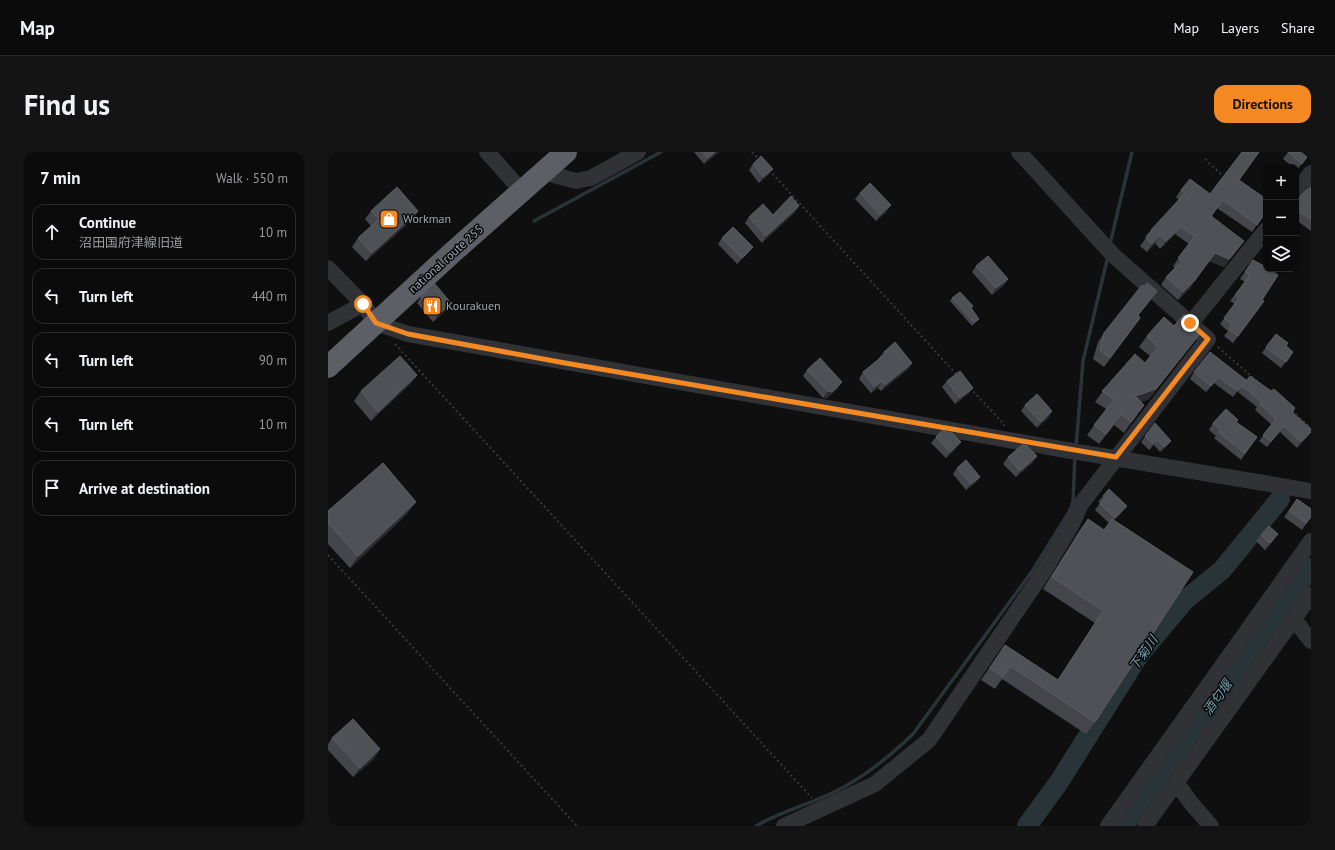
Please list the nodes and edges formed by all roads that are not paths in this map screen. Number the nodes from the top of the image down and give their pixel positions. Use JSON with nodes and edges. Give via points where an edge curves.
{"nodes":[{"id":1,"x":487,"y":152,"type":"edge"},
{"id":2,"x":566,"y":152,"type":"edge"},
{"id":3,"x":638,"y":152,"type":"edge"},
{"id":4,"x":1020,"y":152,"type":"edge"},
{"id":5,"x":543,"y":172,"type":"junction"},
{"id":6,"x":1311,"y":174,"type":"edge"},
{"id":7,"x":1299,"y":188,"type":"edge"},
{"id":8,"x":522,"y":191,"type":"junction"},
{"id":9,"x":1263,"y":234,"type":"edge"},
{"id":10,"x":328,"y":268,"type":"edge"},
{"id":11,"x":363,"y":304,"type":"junction"},
{"id":12,"x":328,"y":323,"type":"edge"},
{"id":13,"x":376,"y":323,"type":"junction"},
{"id":14,"x":1190,"y":323,"type":"junction"},
{"id":15,"x":328,"y":368,"type":"edge"},
{"id":16,"x":1116,"y":457,"type":"junction"},
{"id":17,"x":1311,"y":491,"type":"edge"},
{"id":18,"x":1311,"y":541,"type":"edge"},
{"id":19,"x":1311,"y":595,"type":"edge"},
{"id":20,"x":1293,"y":618,"type":"junction"},
{"id":21,"x":1311,"y":641,"type":"edge"},
{"id":22,"x":1176,"y":782,"type":"junction"},
{"id":23,"x":784,"y":826,"type":"edge"},
{"id":24,"x":1108,"y":826,"type":"edge"},
{"id":25,"x":1145,"y":826,"type":"edge"},
{"id":26,"x":1211,"y":826,"type":"edge"}],
"edges":[{"from":1,"to":8,"type":"street"},
{"from":2,"to":5,"type":"highway","name":"national route 255"},
{"from":3,"to":5,"type":"street","via":[[591,178],[576,181]]},
{"from":4,"to":14,"type":"street","via":[[1113,255]]},
{"from":5,"to":8,"type":"highway","name":"national route 255"},
{"from":6,"to":7,"type":"street"},
{"from":8,"to":13,"type":"highway","name":"national route 255"},
{"from":9,"to":14,"type":"street"},
{"from":10,"to":11,"type":"street"},
{"from":11,"to":12,"type":"street"},
{"from":11,"to":13,"type":"street"},
{"from":13,"to":15,"type":"highway","name":"national route 255"},
{"from":13,"to":16,"type":"street","via":[[408,334]]},
{"from":14,"to":16,"type":"street","via":[[1208,339]]},
{"from":16,"to":17,"type":"street"},
{"from":16,"to":23,"type":"street","via":[[1082,504],[1044,571],[929,740],[875,784]]},
{"from":18,"to":24,"type":"street"},
{"from":19,"to":20,"type":"street"},
{"from":20,"to":21,"type":"street"},
{"from":20,"to":22,"type":"street"},
{"from":22,"to":25,"type":"street"},
{"from":22,"to":26,"type":"street"}]}
